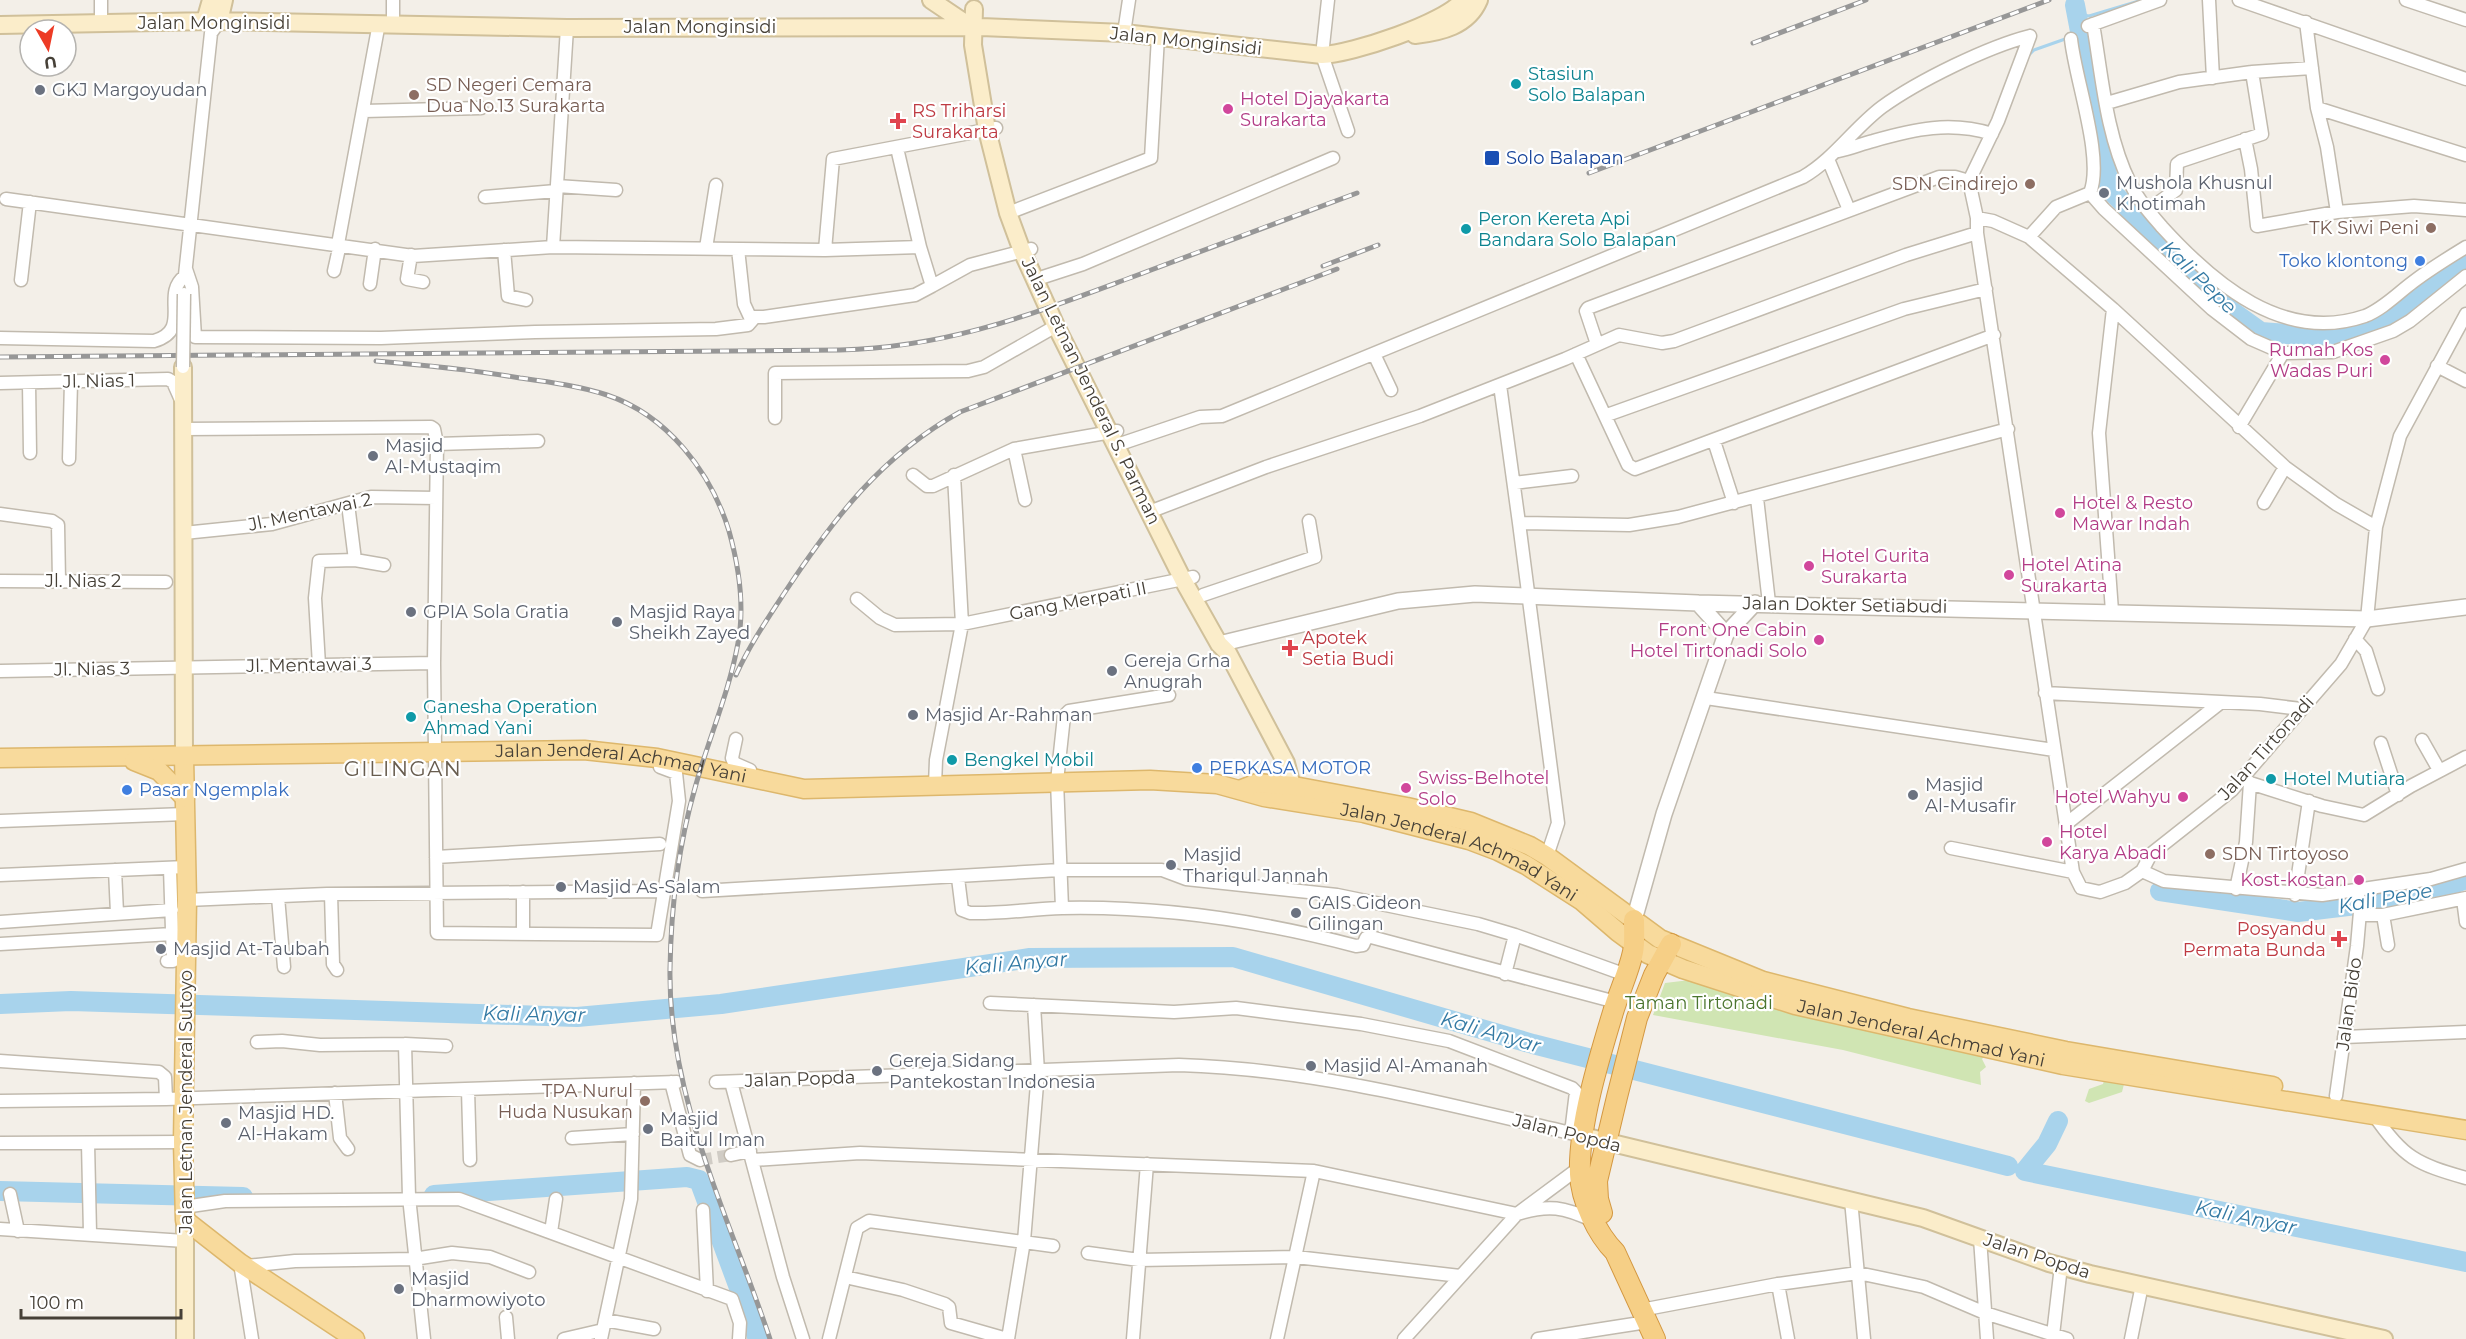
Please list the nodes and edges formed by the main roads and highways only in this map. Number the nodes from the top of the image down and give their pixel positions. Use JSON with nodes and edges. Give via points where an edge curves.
{"nodes":[{"id":1,"x":211,"y":0,"type":"edge"},
{"id":2,"x":224,"y":0,"type":"edge"},
{"id":3,"x":931,"y":0,"type":"edge"},
{"id":4,"x":944,"y":0,"type":"edge"},
{"id":5,"x":1474,"y":0,"type":"edge"},
{"id":6,"x":975,"y":17,"type":"edge"},
{"id":7,"x":0,"y":25,"type":"edge"},
{"id":8,"x":212,"y":25,"type":"junction"},
{"id":9,"x":991,"y":129,"type":"junction"},
{"id":10,"x":1027,"y":250,"type":"junction"},
{"id":11,"x":183,"y":367,"type":"road end"},
{"id":12,"x":1117,"y":436,"type":"junction"},
{"id":13,"x":1188,"y":579,"type":"junction"},
{"id":14,"x":1225,"y":646,"type":"junction"},
{"id":15,"x":184,"y":757,"type":"junction"},
{"id":16,"x":0,"y":758,"type":"edge"},
{"id":17,"x":119,"y":758,"type":"junction"},
{"id":18,"x":1295,"y":795,"type":"junction"},
{"id":19,"x":185,"y":806,"type":"junction"},
{"id":20,"x":1611,"y":902,"type":"junction"},
{"id":21,"x":1600,"y":917,"type":"junction"},
{"id":22,"x":1634,"y":920,"type":"junction"},
{"id":23,"x":1633,"y":944,"type":"junction"},
{"id":24,"x":1666,"y":952,"type":"junction"},
{"id":25,"x":2209,"y":1082,"type":"junction"},
{"id":26,"x":2466,"y":1117,"type":"edge"},
{"id":27,"x":2466,"y":1130,"type":"edge"},
{"id":28,"x":1577,"y":1135,"type":"junction"},
{"id":29,"x":1606,"y":1143,"type":"junction"},
{"id":30,"x":184,"y":1204,"type":"junction"},
{"id":31,"x":1600,"y":1221,"type":"junction"},
{"id":32,"x":1648,"y":1324,"type":"edge"},
{"id":33,"x":2362,"y":1336,"type":"edge"},
{"id":34,"x":185,"y":1339,"type":"edge"},
{"id":35,"x":355,"y":1339,"type":"edge"},
{"id":36,"x":2384,"y":1339,"type":"edge"}],
"edges":[{"from":1,"to":8,"type":"main road"},
{"from":2,"to":8,"type":"main road"},
{"from":3,"to":6,"type":"main road"},
{"from":4,"to":6,"type":"main road"},
{"from":5,"to":6,"type":"main road","name":"Jalan Monginsidi","via":[[1396,36],[1322,55]]},
{"from":6,"to":8,"type":"main road","name":"Jalan Monginsidi","via":[[567,28]]},
{"from":6,"to":9,"type":"main road","name":"Jalan Letnan Jenderal S. Parman"},
{"from":7,"to":8,"type":"main road","name":"Jalan Monginsidi"},
{"from":9,"to":10,"type":"main road","name":"Jalan Letnan Jenderal S. Parman"},
{"from":9,"to":10,"type":"main road","name":"Jalan Letnan Jenderal S. Parman","via":[[1002,193]]},
{"from":10,"to":12,"type":"main road","name":"Jalan Letnan Jenderal S. Parman"},
{"from":10,"to":12,"type":"main road","name":"Jalan Letnan Jenderal S. Parman","via":[[1056,326]]},
{"from":11,"to":15,"type":"main road"},
{"from":12,"to":13,"type":"main road","name":"Jalan Letnan Jenderal S. Parman"},
{"from":13,"to":14,"type":"main road","name":"Jalan Letnan Jenderal S. Parman"},
{"from":13,"to":14,"type":"main road","name":"Jalan Letnan Jenderal S. Parman","via":[[1203,595]]},
{"from":14,"to":18,"type":"main road","name":"Jalan Letnan Jenderal S. Parman","via":[[1286,763]]},
{"from":15,"to":17,"type":"main road","name":"Jalan Jenderal Achmad Yani"},
{"from":15,"to":18,"type":"main road","name":"Jalan Jenderal Achmad Yani","via":[[610,752],[804,789],[1181,781],[1242,789],[1257,796]]},
{"from":15,"to":19,"type":"main road","name":"Jalan Letnan Jenderal Sutoyo"},
{"from":16,"to":17,"type":"main road","name":"Jalan Jenderal Achmad Yani"},
{"from":17,"to":19,"type":"main road","via":[[159,771]]},
{"from":18,"to":20,"type":"main road","name":"Jalan Jenderal Achmad Yani","via":[[1471,822],[1547,856]]},
{"from":18,"to":21,"type":"main road","name":"Jalan Jenderal Achmad Yani","via":[[1488,847],[1582,900]]},
{"from":19,"to":30,"type":"main road","name":"Jalan Letnan Jenderal Sutoyo","via":[[178,868],[187,900]]},
{"from":20,"to":21,"type":"main road"},
{"from":20,"to":22,"type":"main road","name":"Jalan Jenderal Achmad Yani"},
{"from":21,"to":23,"type":"main road","name":"Jalan Jenderal Achmad Yani"},
{"from":22,"to":23,"type":"highway"},
{"from":22,"to":24,"type":"main road","name":"Jalan Jenderal Achmad Yani"},
{"from":23,"to":24,"type":"main road","name":"Jalan Jenderal Achmad Yani"},
{"from":23,"to":28,"type":"highway"},
{"from":24,"to":25,"type":"main road","name":"Jalan Jenderal Achmad Yani","via":[[1908,1018],[2104,1064]]},
{"from":24,"to":29,"type":"highway","via":[[1637,1018]]},
{"from":25,"to":26,"type":"main road","name":"Jalan Jenderal Achmad Yani","via":[[2336,1096]]},
{"from":25,"to":27,"type":"main road","name":"Jalan Jenderal Achmad Yani"},
{"from":28,"to":29,"type":"main road","name":"Jalan Popda"},
{"from":28,"to":31,"type":"highway","via":[[1582,1187]]},
{"from":29,"to":31,"type":"highway","via":[[1597,1190]]},
{"from":29,"to":33,"type":"main road","name":"Jalan Popda","via":[[1935,1221],[2061,1266]]},
{"from":30,"to":34,"type":"main road","name":"Jalan Letnan Jenderal Sutoyo"},
{"from":30,"to":35,"type":"main road","via":[[243,1265]]},
{"from":31,"to":32,"type":"highway","via":[[1614,1239],[1615,1252]]},
{"from":33,"to":36,"type":"main road","name":"Jalan Popda"}]}
